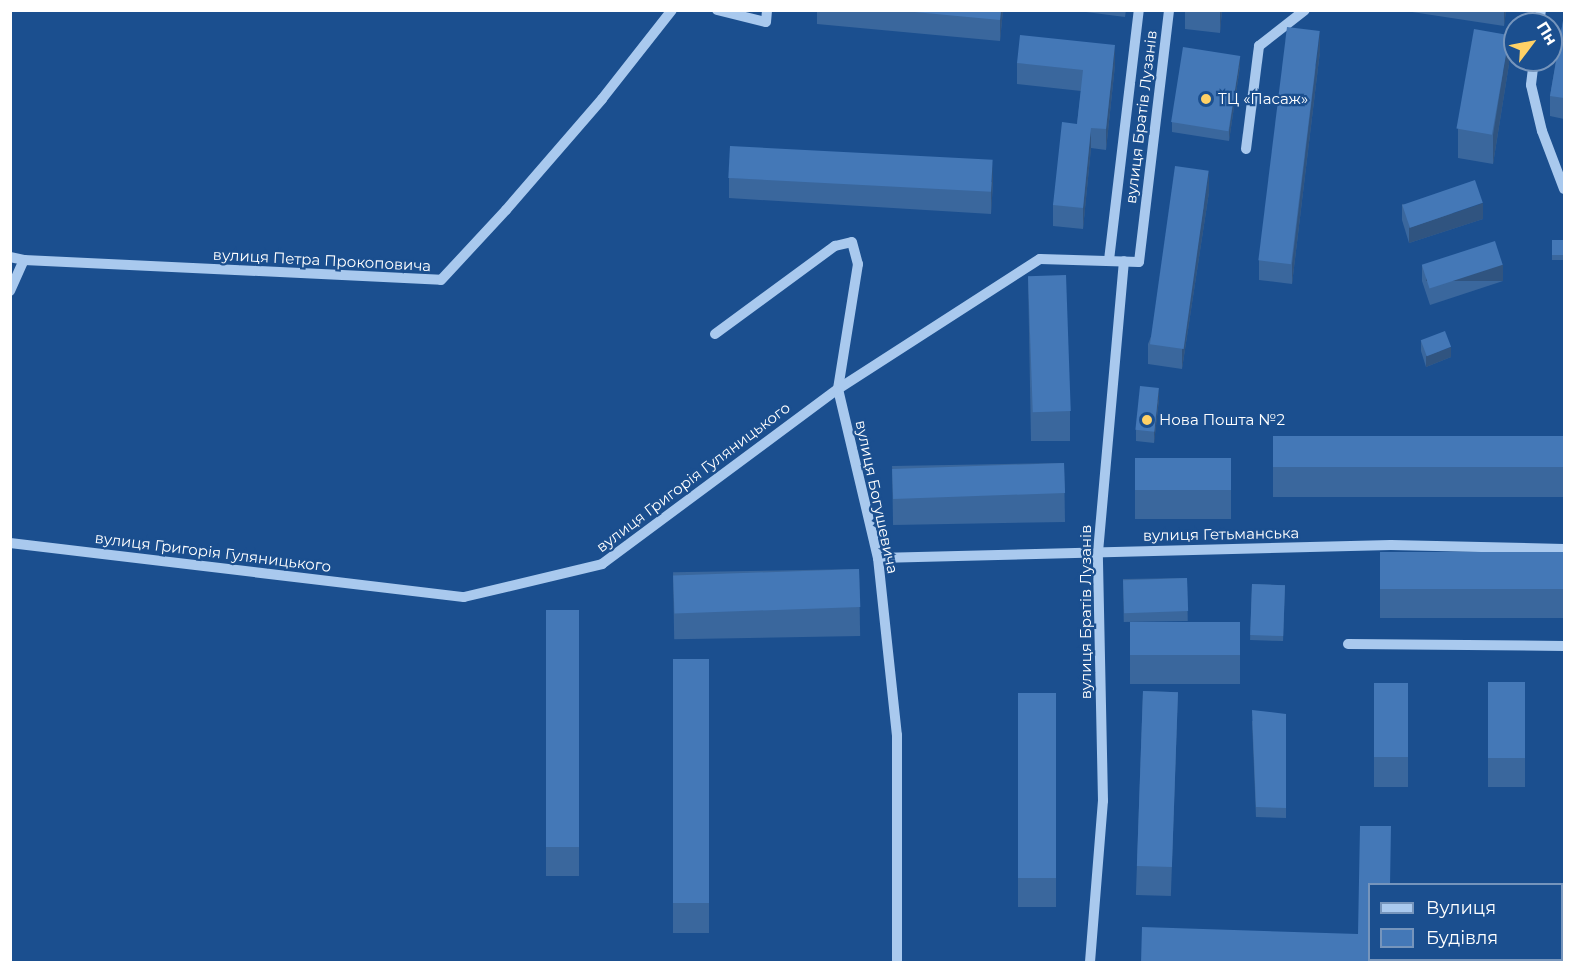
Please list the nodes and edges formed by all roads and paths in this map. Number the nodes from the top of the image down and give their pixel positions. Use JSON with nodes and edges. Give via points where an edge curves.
{"nodes":[{"id":1,"x":672,"y":10,"type":"edge"},
{"id":2,"x":717,"y":10,"type":"edge"},
{"id":3,"x":1139,"y":10,"type":"edge"},
{"id":4,"x":1169,"y":10,"type":"edge"},
{"id":5,"x":1305,"y":10,"type":"edge"},
{"id":6,"x":767,"y":16,"type":"edge"},
{"id":7,"x":1533,"y":72,"type":"edge"},
{"id":8,"x":1246,"y":149,"type":"dead end"},
{"id":9,"x":1564,"y":189,"type":"edge"},
{"id":10,"x":10,"y":257,"type":"edge"},
{"id":11,"x":24,"y":260,"type":"junction"},
{"id":12,"x":1109,"y":260,"type":"junction"},
{"id":13,"x":1124,"y":261,"type":"junction"},
{"id":14,"x":1139,"y":262,"type":"joint"},
{"id":15,"x":10,"y":291,"type":"edge"},
{"id":16,"x":716,"y":334,"type":"dead end"},
{"id":17,"x":838,"y":389,"type":"junction"},
{"id":18,"x":10,"y":543,"type":"edge"},
{"id":19,"x":1564,"y":549,"type":"edge"},
{"id":20,"x":1098,"y":552,"type":"junction"},
{"id":21,"x":878,"y":558,"type":"junction"},
{"id":22,"x":1348,"y":644,"type":"dead end"},
{"id":23,"x":1564,"y":646,"type":"edge"},
{"id":24,"x":897,"y":963,"type":"edge"},
{"id":25,"x":1090,"y":963,"type":"edge"}],
"edges":[{"from":1,"to":11,"type":"street","name":"вулиця Петра Прокоповича","via":[[550,159],[441,280]]},
{"from":2,"to":6,"type":"street"},
{"from":3,"to":12,"type":"street","name":"вулиця Братів Лузанів"},
{"from":4,"to":14,"type":"street","name":"вулиця Братів Лузанів"},
{"from":5,"to":8,"type":"street","via":[[1259,46]]},
{"from":7,"to":9,"type":"street","via":[[1531,85],[1542,130]]},
{"from":10,"to":11,"type":"street"},
{"from":11,"to":15,"type":"street"},
{"from":12,"to":13,"type":"street","name":"вулиця Григорія Гуляницького"},
{"from":12,"to":17,"type":"street","name":"вулиця Григорія Гуляницького","via":[[1040,259]]},
{"from":13,"to":14,"type":"street","name":"вулиця Григорія Гуляницького"},
{"from":13,"to":20,"type":"street","name":"вулиця Братів Лузанів"},
{"from":16,"to":17,"type":"street","name":"вулиця Богушевича","via":[[834,246],[852,242],[858,264]]},
{"from":17,"to":18,"type":"street","name":"вулиця Григорія Гуляницького","via":[[602,564],[464,597]]},
{"from":17,"to":21,"type":"street","name":"вулиця Богушевича"},
{"from":19,"to":20,"type":"street","name":"вулиця Гетьманська","via":[[1391,545]]},
{"from":20,"to":21,"type":"street","name":"вулиця Гетьманська"},
{"from":20,"to":25,"type":"street","name":"вулиця Братів Лузанів","via":[[1103,801]]},
{"from":21,"to":24,"type":"street","name":"вулиця Богушевича","via":[[897,735]]},
{"from":22,"to":23,"type":"street"}]}
